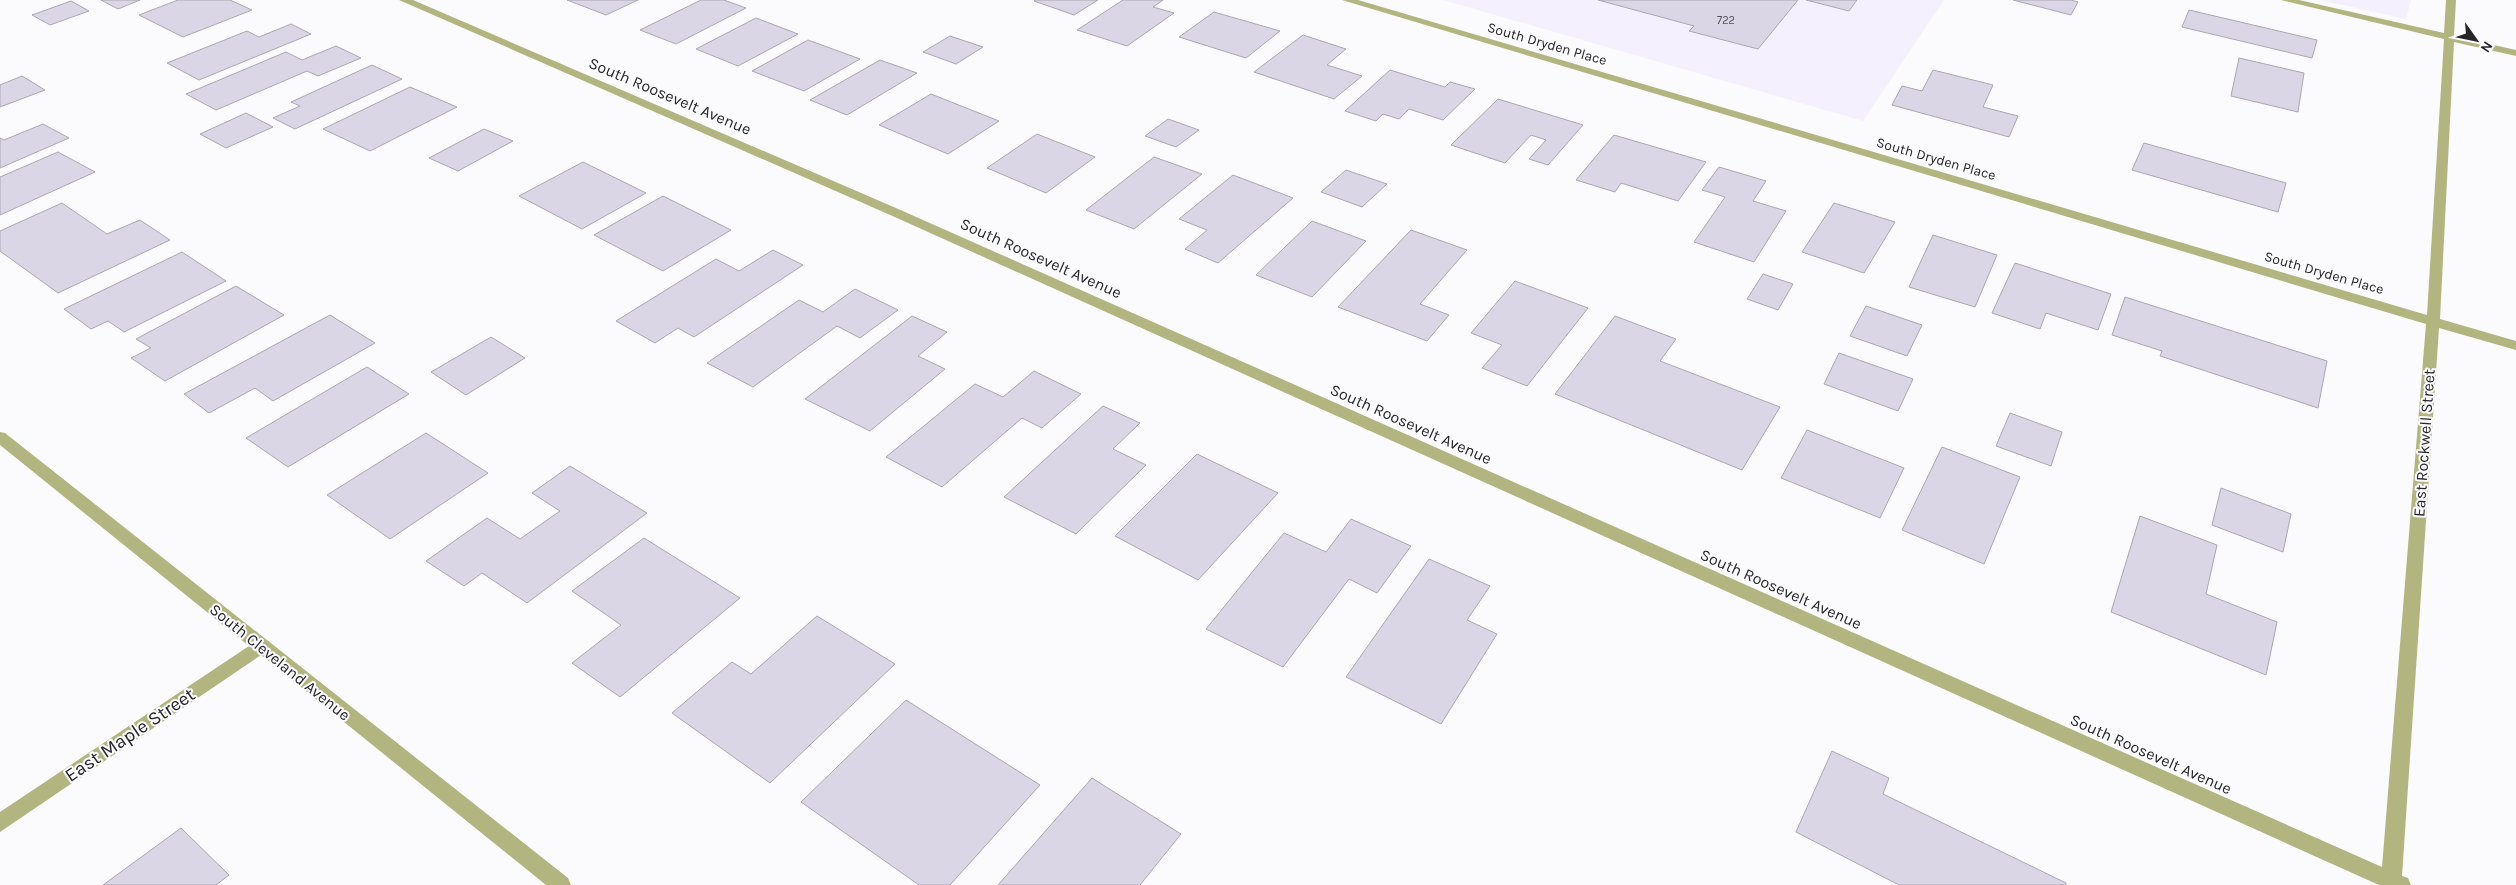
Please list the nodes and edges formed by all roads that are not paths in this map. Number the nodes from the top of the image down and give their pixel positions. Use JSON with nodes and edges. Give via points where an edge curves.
{"nodes":[{"id":1,"x":404,"y":0,"type":"edge"},
{"id":2,"x":1347,"y":0,"type":"edge"},
{"id":3,"x":2286,"y":0,"type":"edge"},
{"id":4,"x":2451,"y":0,"type":"edge"},
{"id":5,"x":2448,"y":38,"type":"junction"},
{"id":6,"x":2516,"y":53,"type":"edge"},
{"id":7,"x":2433,"y":321,"type":"junction"},
{"id":8,"x":2516,"y":346,"type":"edge"},
{"id":9,"x":0,"y":437,"type":"edge"},
{"id":10,"x":260,"y":647,"type":"junction"},
{"id":11,"x":0,"y":823,"type":"edge"},
{"id":12,"x":2395,"y":884,"type":"edge"},
{"id":13,"x":562,"y":885,"type":"edge"}],
"edges":[{"from":1,"to":12,"type":"street","name":"South Roosevelt Avenue","via":[[901,215]]},
{"from":2,"to":7,"type":"street","name":"South Dryden Place"},
{"from":3,"to":5,"type":"street"},
{"from":4,"to":5,"type":"street","name":"East Rockwell Street"},
{"from":5,"to":6,"type":"street"},
{"from":5,"to":7,"type":"street","name":"East Rockwell Street"},
{"from":7,"to":8,"type":"street","name":"South Dryden Place"},
{"from":7,"to":12,"type":"street","name":"East Rockwell Street"},
{"from":9,"to":10,"type":"street","name":"South Cleveland Avenue"},
{"from":10,"to":11,"type":"street","name":"East Maple Street"},
{"from":10,"to":13,"type":"street","name":"South Cleveland Avenue"}]}
